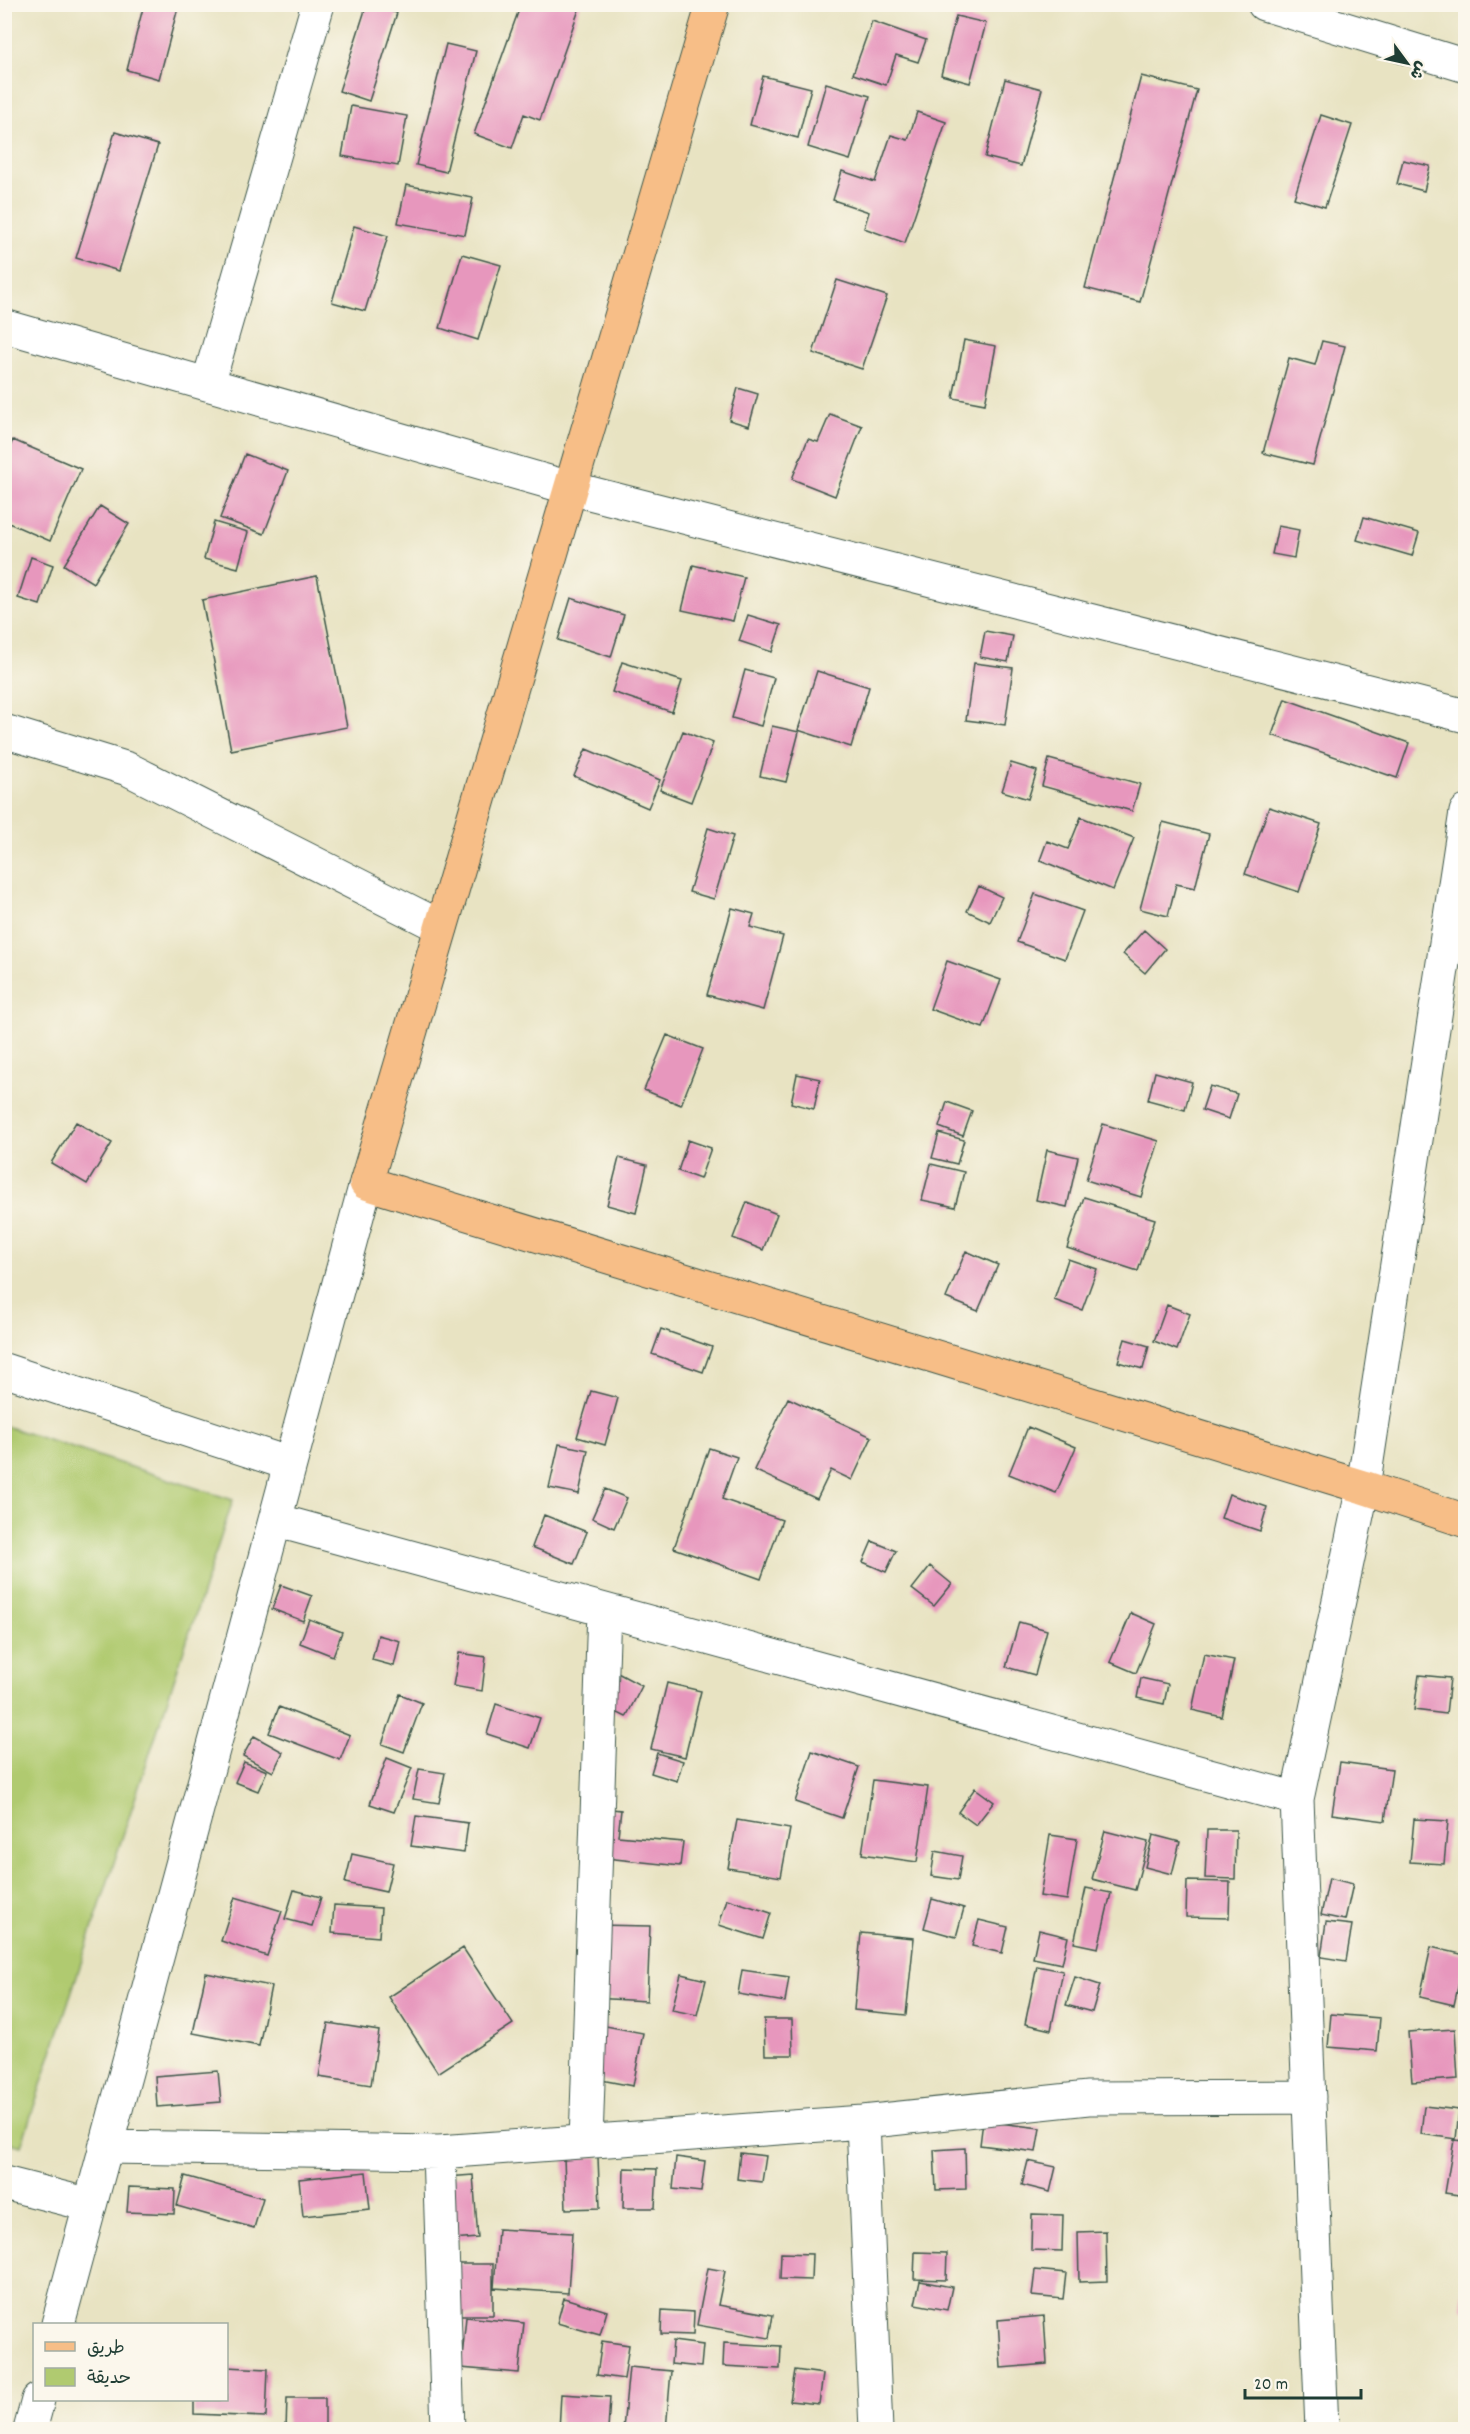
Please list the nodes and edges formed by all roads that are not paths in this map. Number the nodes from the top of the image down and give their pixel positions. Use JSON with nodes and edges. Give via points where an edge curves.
{"nodes":[{"id":1,"x":318,"y":4,"type":"edge"},
{"id":2,"x":713,"y":4,"type":"edge"},
{"id":3,"x":1264,"y":4,"type":"edge"},
{"id":4,"x":1466,"y":66,"type":"edge"},
{"id":5,"x":4,"y":326,"type":"edge"},
{"id":6,"x":208,"y":384,"type":"junction"},
{"id":7,"x":570,"y":488,"type":"junction"},
{"id":8,"x":1466,"y":716,"type":"edge"},
{"id":9,"x":4,"y":731,"type":"edge"},
{"id":10,"x":1466,"y":812,"type":"edge"},
{"id":11,"x":441,"y":927,"type":"junction"},
{"id":12,"x":366,"y":1183,"type":"junction"},
{"id":13,"x":4,"y":1370,"type":"edge"},
{"id":14,"x":290,"y":1464,"type":"junction"},
{"id":15,"x":1363,"y":1487,"type":"junction"},
{"id":16,"x":275,"y":1520,"type":"junction"},
{"id":17,"x":1466,"y":1521,"type":"edge"},
{"id":18,"x":604,"y":1610,"type":"junction"},
{"id":19,"x":1297,"y":1799,"type":"junction"},
{"id":20,"x":1309,"y":2097,"type":"junction"},
{"id":21,"x":863,"y":2122,"type":"junction"},
{"id":22,"x":586,"y":2141,"type":"junction"},
{"id":23,"x":105,"y":2147,"type":"junction"},
{"id":24,"x":439,"y":2152,"type":"junction"},
{"id":25,"x":4,"y":2183,"type":"edge"},
{"id":26,"x":90,"y":2205,"type":"junction"},
{"id":27,"x":59,"y":2323,"type":"edge"},
{"id":28,"x":38,"y":2401,"type":"edge"},
{"id":29,"x":30,"y":2430,"type":"edge"},
{"id":30,"x":448,"y":2430,"type":"edge"},
{"id":31,"x":876,"y":2430,"type":"edge"},
{"id":32,"x":1322,"y":2430,"type":"edge"}],
"edges":[{"from":1,"to":6,"type":"street"},
{"from":2,"to":7,"type":"main road"},
{"from":3,"to":4,"type":"street"},
{"from":5,"to":6,"type":"street"},
{"from":6,"to":7,"type":"street"},
{"from":7,"to":8,"type":"street"},
{"from":7,"to":11,"type":"main road"},
{"from":9,"to":11,"type":"street","via":[[128,769]]},
{"from":10,"to":15,"type":"street"},
{"from":11,"to":12,"type":"main road"},
{"from":12,"to":14,"type":"street"},
{"from":12,"to":15,"type":"main road"},
{"from":13,"to":14,"type":"street"},
{"from":14,"to":16,"type":"street"},
{"from":15,"to":17,"type":"main road"},
{"from":15,"to":19,"type":"street"},
{"from":16,"to":18,"type":"street"},
{"from":16,"to":23,"type":"street"},
{"from":18,"to":19,"type":"street"},
{"from":18,"to":22,"type":"street"},
{"from":19,"to":20,"type":"street"},
{"from":20,"to":21,"type":"street","via":[[1088,2098]]},
{"from":20,"to":32,"type":"street"},
{"from":21,"to":22,"type":"street"},
{"from":21,"to":31,"type":"street"},
{"from":22,"to":24,"type":"street"},
{"from":23,"to":24,"type":"street"},
{"from":23,"to":26,"type":"street"},
{"from":24,"to":30,"type":"street"},
{"from":25,"to":26,"type":"street"},
{"from":26,"to":27,"type":"street"},
{"from":28,"to":29,"type":"street"}]}
